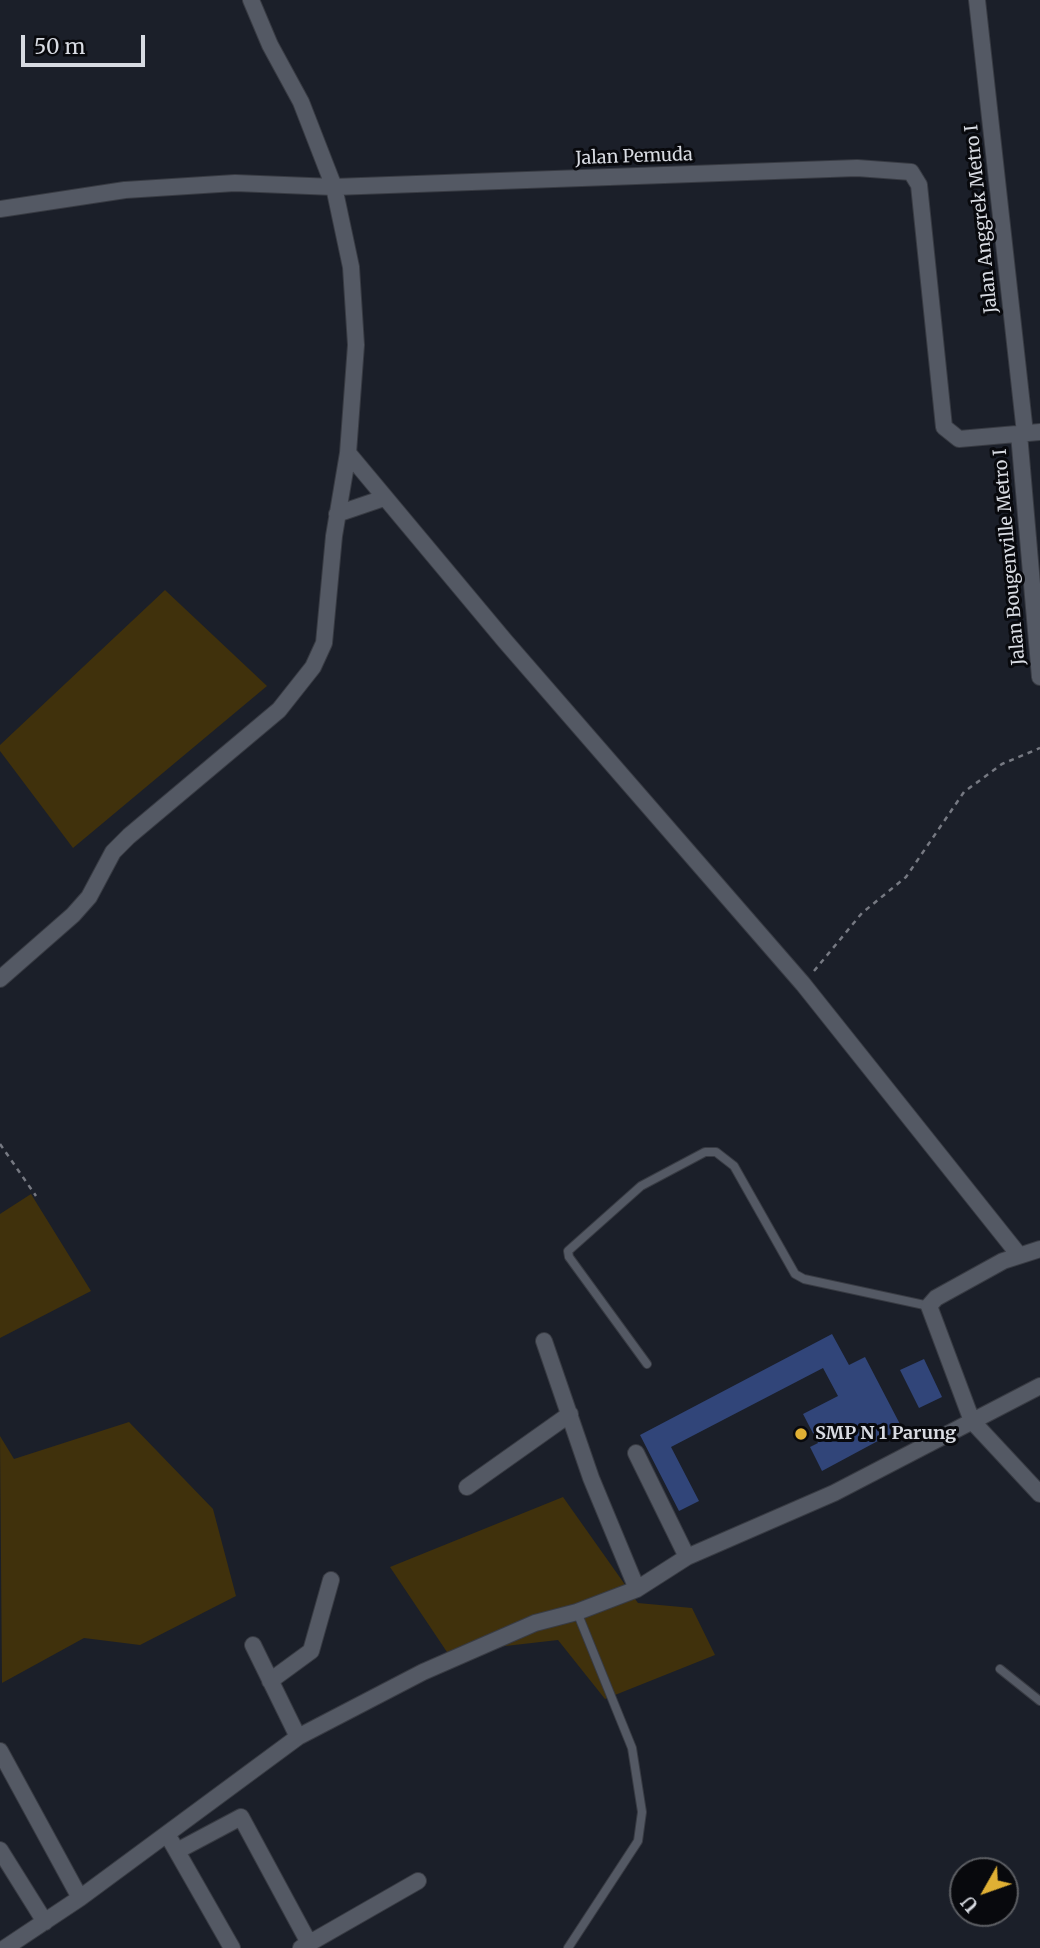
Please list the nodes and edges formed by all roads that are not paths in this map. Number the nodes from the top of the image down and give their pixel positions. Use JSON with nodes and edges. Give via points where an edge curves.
{"nodes":[{"id":1,"x":251,"y":0,"type":"edge"},
{"id":2,"x":977,"y":0,"type":"edge"},
{"id":3,"x":334,"y":187,"type":"junction"},
{"id":4,"x":0,"y":209,"type":"edge"},
{"id":5,"x":1028,"y":433,"type":"edge"},
{"id":6,"x":348,"y":453,"type":"junction"},
{"id":7,"x":384,"y":498,"type":"junction"},
{"id":8,"x":337,"y":514,"type":"junction"},
{"id":9,"x":1040,"y":677,"type":"edge"},
{"id":10,"x":0,"y":979,"type":"edge"},
{"id":11,"x":1040,"y":1249,"type":"edge"},
{"id":12,"x":1019,"y":1255,"type":"junction"},
{"id":13,"x":929,"y":1306,"type":"junction"},
{"id":14,"x":544,"y":1341,"type":"dead end"},
{"id":15,"x":646,"y":1364,"type":"dead end"},
{"id":16,"x":1040,"y":1386,"type":"edge"},
{"id":17,"x":570,"y":1414,"type":"junction"},
{"id":18,"x":972,"y":1421,"type":"junction"},
{"id":19,"x":636,"y":1453,"type":"dead end"},
{"id":20,"x":467,"y":1487,"type":"dead end"},
{"id":21,"x":1040,"y":1494,"type":"edge"},
{"id":22,"x":687,"y":1558,"type":"junction"},
{"id":23,"x":331,"y":1580,"type":"dead end"},
{"id":24,"x":637,"y":1589,"type":"junction"},
{"id":25,"x":577,"y":1612,"type":"junction"},
{"id":26,"x":253,"y":1645,"type":"dead end"},
{"id":27,"x":1000,"y":1669,"type":"dead end"},
{"id":28,"x":270,"y":1681,"type":"junction"},
{"id":29,"x":1040,"y":1701,"type":"edge"},
{"id":30,"x":298,"y":1737,"type":"junction"},
{"id":31,"x":0,"y":1751,"type":"edge"},
{"id":32,"x":167,"y":1833,"type":"junction"},
{"id":33,"x":0,"y":1850,"type":"edge"},
{"id":34,"x":177,"y":1851,"type":"junction"},
{"id":35,"x":418,"y":1881,"type":"dead end"},
{"id":36,"x":80,"y":1898,"type":"junction"},
{"id":37,"x":45,"y":1922,"type":"junction"},
{"id":38,"x":305,"y":1946,"type":"edge"},
{"id":39,"x":5,"y":1948,"type":"edge"},
{"id":40,"x":232,"y":1948,"type":"edge"},
{"id":41,"x":568,"y":1948,"type":"edge"}],
"edges":[{"from":1,"to":3,"type":"street","via":[[301,102]]},
{"from":2,"to":5,"type":"street","name":"Jalan Anggrek Metro I"},
{"from":3,"to":4,"type":"street","name":"Jalan Pemuda","via":[[235,183],[125,190]]},
{"from":3,"to":5,"type":"street","name":"Jalan Pemuda","via":[[857,168],[911,172],[919,185],[944,427],[959,439]]},
{"from":3,"to":6,"type":"street","via":[[351,267],[356,326]]},
{"from":5,"to":9,"type":"street","name":"Jalan Bougenville Metro I"},
{"from":6,"to":7,"type":"street"},
{"from":6,"to":8,"type":"street"},
{"from":7,"to":8,"type":"street"},
{"from":7,"to":12,"type":"street","via":[[803,984]]},
{"from":8,"to":10,"type":"street","via":[[327,630],[320,654],[305,678],[279,710],[129,835],[73,915]]},
{"from":11,"to":12,"type":"street"},
{"from":12,"to":13,"type":"street","via":[[936,1298]]},
{"from":13,"to":15,"type":"lane","via":[[795,1274],[734,1166],[716,1152],[705,1152],[641,1186],[568,1251]]},
{"from":13,"to":18,"type":"street"},
{"from":14,"to":17,"type":"street"},
{"from":16,"to":18,"type":"street"},
{"from":17,"to":20,"type":"street"},
{"from":17,"to":24,"type":"street"},
{"from":18,"to":21,"type":"street"},
{"from":18,"to":22,"type":"street","via":[[793,1513]]},
{"from":19,"to":22,"type":"street"},
{"from":22,"to":24,"type":"street"},
{"from":23,"to":28,"type":"street","via":[[311,1651]]},
{"from":24,"to":25,"type":"street"},
{"from":25,"to":30,"type":"street","via":[[535,1623],[423,1672]]},
{"from":25,"to":41,"type":"lane","via":[[632,1748],[642,1812],[635,1847]]},
{"from":26,"to":28,"type":"street"},
{"from":27,"to":29,"type":"lane"},
{"from":28,"to":30,"type":"street"},
{"from":30,"to":32,"type":"street"},
{"from":31,"to":36,"type":"street"},
{"from":32,"to":34,"type":"street"},
{"from":32,"to":36,"type":"street"},
{"from":33,"to":37,"type":"street"},
{"from":34,"to":38,"type":"street","via":[[241,1817]]},
{"from":34,"to":40,"type":"street"},
{"from":35,"to":38,"type":"street"},
{"from":36,"to":37,"type":"street"},
{"from":37,"to":39,"type":"street"}]}
